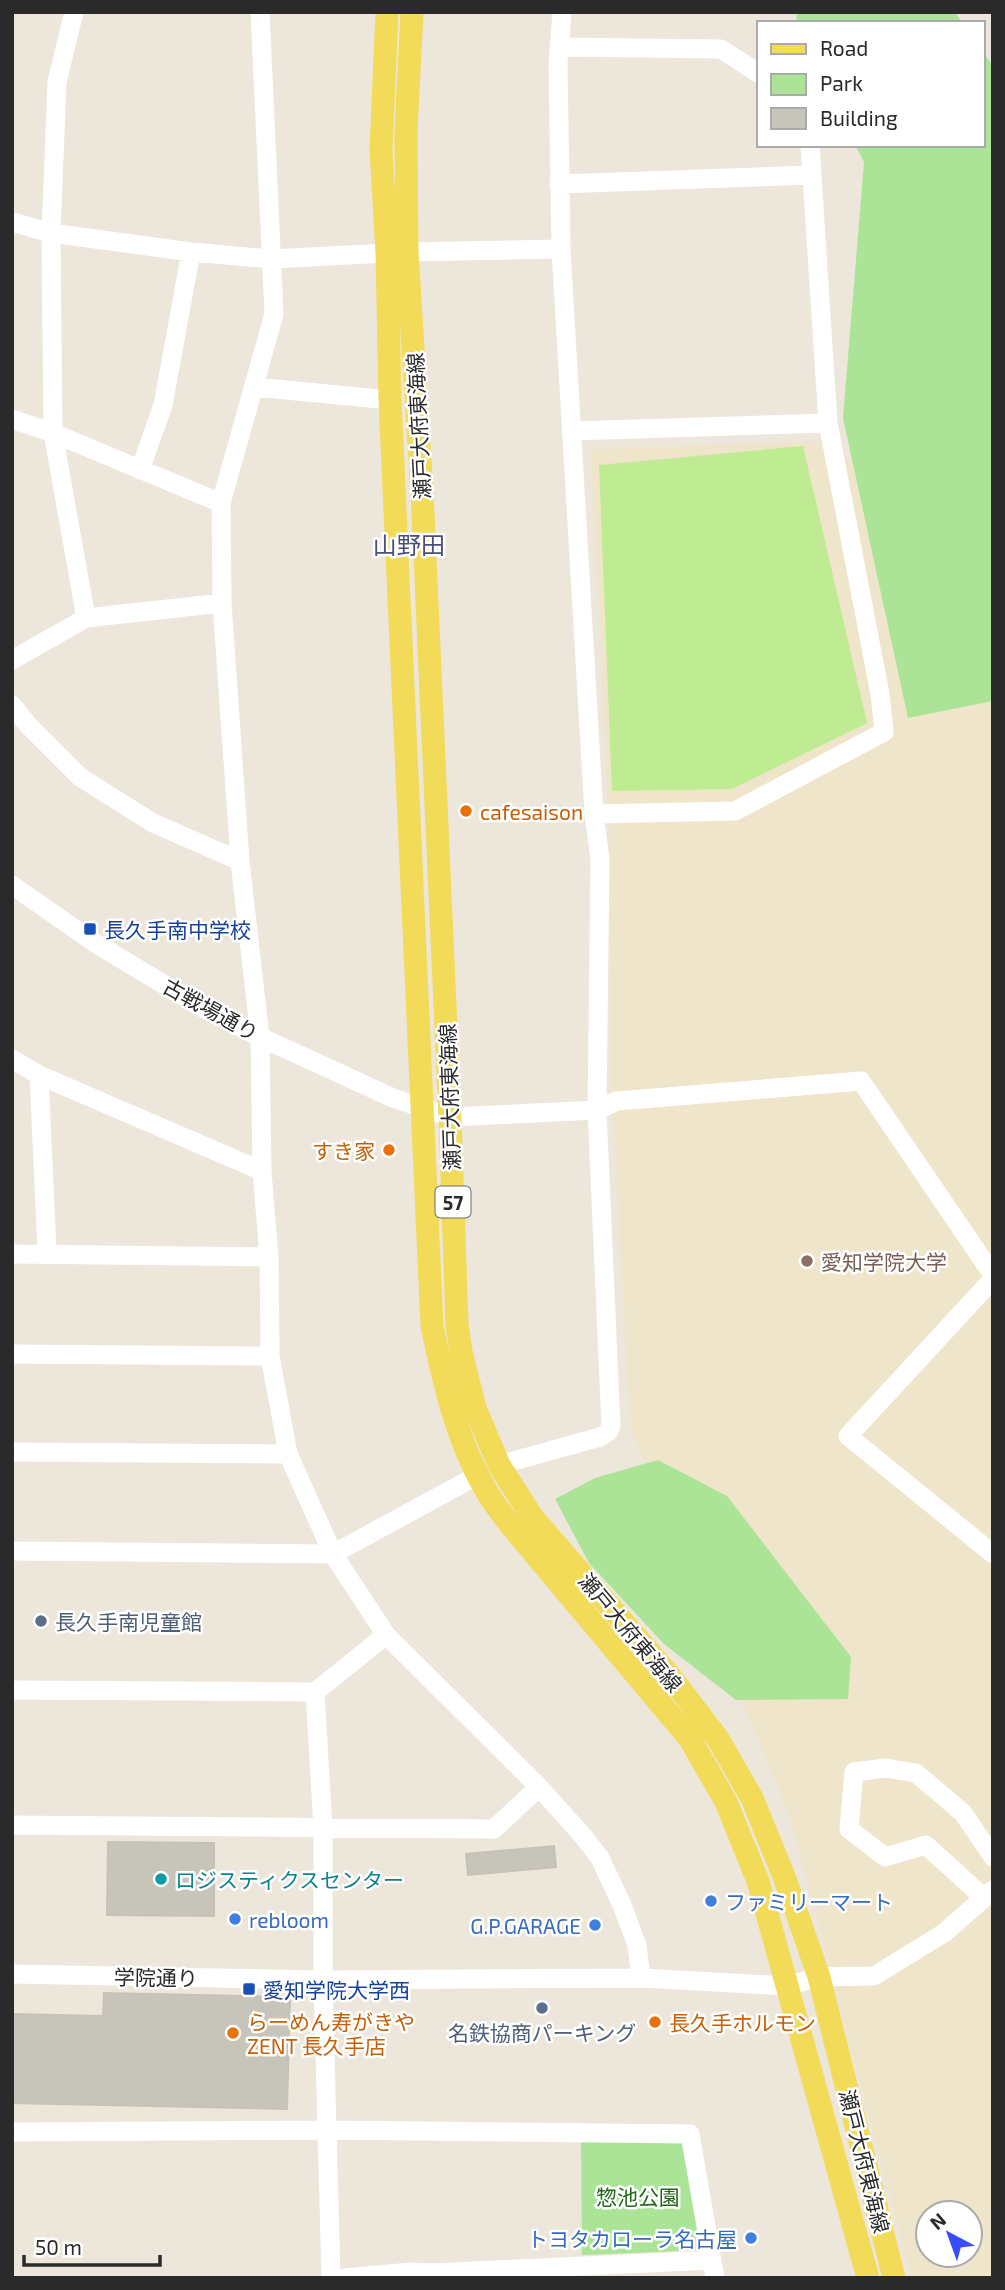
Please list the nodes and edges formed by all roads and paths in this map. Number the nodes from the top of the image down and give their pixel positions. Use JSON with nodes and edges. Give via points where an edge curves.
{"nodes":[{"id":1,"x":74,"y":12,"type":"edge"},
{"id":2,"x":260,"y":12,"type":"edge"},
{"id":3,"x":387,"y":12,"type":"edge"},
{"id":4,"x":412,"y":12,"type":"edge"},
{"id":5,"x":562,"y":12,"type":"edge"},
{"id":6,"x":559,"y":47,"type":"junction"},
{"id":7,"x":757,"y":73,"type":"edge"},
{"id":8,"x":810,"y":147,"type":"edge"},
{"id":9,"x":812,"y":175,"type":"junction"},
{"id":10,"x":559,"y":184,"type":"junction"},
{"id":11,"x":12,"y":222,"type":"edge"},
{"id":12,"x":51,"y":233,"type":"junction"},
{"id":13,"x":561,"y":249,"type":"junction"},
{"id":14,"x":191,"y":252,"type":"junction"},
{"id":15,"x":397,"y":253,"type":"junction"},
{"id":16,"x":271,"y":260,"type":"junction"},
{"id":17,"x":254,"y":387,"type":"junction"},
{"id":18,"x":390,"y":400,"type":"junction"},
{"id":19,"x":12,"y":419,"type":"edge"},
{"id":20,"x":828,"y":423,"type":"junction"},
{"id":21,"x":571,"y":431,"type":"junction"},
{"id":22,"x":53,"y":433,"type":"junction"},
{"id":23,"x":140,"y":470,"type":"junction"},
{"id":24,"x":221,"y":503,"type":"junction"},
{"id":25,"x":222,"y":603,"type":"junction"},
{"id":26,"x":86,"y":618,"type":"junction"},
{"id":27,"x":12,"y":660,"type":"edge"},
{"id":28,"x":12,"y":705,"type":"edge"},
{"id":29,"x":594,"y":814,"type":"junction"},
{"id":30,"x":240,"y":860,"type":"junction"},
{"id":31,"x":12,"y":885,"type":"edge"},
{"id":32,"x":260,"y":1037,"type":"junction"},
{"id":33,"x":12,"y":1059,"type":"edge"},
{"id":34,"x":39,"y":1075,"type":"junction"},
{"id":35,"x":424,"y":1108,"type":"junction"},
{"id":36,"x":597,"y":1110,"type":"junction"},
{"id":37,"x":450,"y":1117,"type":"junction"},
{"id":38,"x":262,"y":1171,"type":"junction"},
{"id":39,"x":47,"y":1253,"type":"junction"},
{"id":40,"x":12,"y":1254,"type":"edge"},
{"id":41,"x":269,"y":1257,"type":"junction"},
{"id":42,"x":993,"y":1277,"type":"edge"},
{"id":43,"x":12,"y":1354,"type":"edge"},
{"id":44,"x":270,"y":1356,"type":"junction"},
{"id":45,"x":12,"y":1452,"type":"edge"},
{"id":46,"x":288,"y":1454,"type":"junction"},
{"id":47,"x":499,"y":1465,"type":"junction"},
{"id":48,"x":478,"y":1475,"type":"junction"},
{"id":49,"x":12,"y":1551,"type":"edge"},
{"id":50,"x":333,"y":1554,"type":"junction"},
{"id":51,"x":993,"y":1554,"type":"edge"},
{"id":52,"x":386,"y":1635,"type":"junction"},
{"id":53,"x":12,"y":1690,"type":"edge"},
{"id":54,"x":315,"y":1692,"type":"junction"},
{"id":55,"x":539,"y":1787,"type":"junction"},
{"id":56,"x":12,"y":1825,"type":"edge"},
{"id":57,"x":323,"y":1828,"type":"junction"},
{"id":58,"x":993,"y":1857,"type":"edge"},
{"id":59,"x":988,"y":1894,"type":"edge"},
{"id":60,"x":12,"y":1974,"type":"edge"},
{"id":61,"x":819,"y":1976,"type":"junction"},
{"id":62,"x":640,"y":1978,"type":"junction"},
{"id":63,"x":323,"y":1980,"type":"junction"},
{"id":64,"x":787,"y":1986,"type":"junction"},
{"id":65,"x":327,"y":2130,"type":"junction"},
{"id":66,"x":12,"y":2132,"type":"edge"},
{"id":67,"x":713,"y":2269,"type":"edge"},
{"id":68,"x":569,"y":2272,"type":"edge"},
{"id":69,"x":432,"y":2276,"type":"edge"},
{"id":70,"x":331,"y":2278,"type":"edge"},
{"id":71,"x":345,"y":2278,"type":"edge"},
{"id":72,"x":868,"y":2278,"type":"edge"},
{"id":73,"x":894,"y":2278,"type":"edge"}],
"edges":[{"from":1,"to":12,"type":"street","via":[[57,82]]},
{"from":2,"to":16,"type":"street"},
{"from":3,"to":15,"type":"main road","name":"瀬戸大府東海線","number":"57","via":[[381,149]]},
{"from":4,"to":15,"type":"main road","name":"瀬戸大府東海線","number":"57"},
{"from":5,"to":6,"type":"street"},
{"from":6,"to":7,"type":"street","via":[[721,49]]},
{"from":6,"to":10,"type":"street"},
{"from":8,"to":9,"type":"street"},
{"from":9,"to":10,"type":"street"},
{"from":9,"to":20,"type":"street"},
{"from":10,"to":13,"type":"street"},
{"from":11,"to":12,"type":"street"},
{"from":12,"to":14,"type":"street"},
{"from":12,"to":22,"type":"street"},
{"from":13,"to":15,"type":"street"},
{"from":13,"to":21,"type":"street"},
{"from":14,"to":16,"type":"street"},
{"from":14,"to":23,"type":"street","via":[[163,405]]},
{"from":15,"to":16,"type":"street"},
{"from":15,"to":18,"type":"main road","name":"瀬戸大府東海線","number":"57"},
{"from":15,"to":37,"type":"main road","name":"瀬戸大府東海線","number":"57","via":[[423,520]]},
{"from":16,"to":17,"type":"street","via":[[274,314]]},
{"from":17,"to":18,"type":"street"},
{"from":17,"to":24,"type":"street"},
{"from":18,"to":35,"type":"main road","name":"瀬戸大府東海線","number":"57"},
{"from":19,"to":22,"type":"street"},
{"from":20,"to":21,"type":"street"},
{"from":20,"to":29,"type":"street","via":[[884,733],[735,811]]},
{"from":21,"to":29,"type":"street"},
{"from":22,"to":23,"type":"street"},
{"from":22,"to":26,"type":"street"},
{"from":23,"to":24,"type":"street"},
{"from":24,"to":25,"type":"street"},
{"from":25,"to":26,"type":"street"},
{"from":25,"to":30,"type":"street"},
{"from":26,"to":27,"type":"street"},
{"from":28,"to":30,"type":"street","via":[[80,777],[153,824]]},
{"from":29,"to":36,"type":"street","via":[[600,859]]},
{"from":30,"to":32,"type":"street"},
{"from":31,"to":32,"type":"street","name":"古戦場通り","via":[[96,943]]},
{"from":32,"to":35,"type":"street","name":"古戦場通り"},
{"from":32,"to":38,"type":"street"},
{"from":33,"to":34,"type":"street"},
{"from":34,"to":38,"type":"street"},
{"from":34,"to":39,"type":"street"},
{"from":35,"to":37,"type":"street","name":"古戦場通り"},
{"from":35,"to":48,"type":"main road","name":"瀬戸大府東海線","number":"57","via":[[432,1326],[446,1391]]},
{"from":36,"to":37,"type":"street"},
{"from":36,"to":42,"type":"street","via":[[617,1101],[861,1081]]},
{"from":36,"to":47,"type":"street","via":[[611,1426],[600,1437]]},
{"from":37,"to":47,"type":"main road","name":"瀬戸大府東海線","number":"57","via":[[460,1343],[475,1408]]},
{"from":38,"to":41,"type":"street"},
{"from":39,"to":40,"type":"street"},
{"from":39,"to":41,"type":"street"},
{"from":41,"to":44,"type":"street"},
{"from":42,"to":51,"type":"street","via":[[849,1436]]},
{"from":43,"to":44,"type":"street"},
{"from":44,"to":46,"type":"street"},
{"from":45,"to":46,"type":"street"},
{"from":46,"to":50,"type":"street"},
{"from":47,"to":61,"type":"main road","name":"瀬戸大府東海線","number":"57","via":[[533,1518],[670,1676],[718,1739],[752,1798]]},
{"from":48,"to":50,"type":"street"},
{"from":48,"to":64,"type":"main road","name":"瀬戸大府東海線","number":"57","via":[[513,1528],[690,1739],[726,1802],[753,1869]]},
{"from":49,"to":50,"type":"street"},
{"from":50,"to":52,"type":"street"},
{"from":52,"to":54,"type":"street"},
{"from":52,"to":55,"type":"street"},
{"from":53,"to":54,"type":"street"},
{"from":54,"to":57,"type":"street"},
{"from":55,"to":57,"type":"street","via":[[494,1829]]},
{"from":55,"to":62,"type":"street","via":[[600,1858],[637,1945]]},
{"from":56,"to":57,"type":"street"},
{"from":57,"to":63,"type":"street"},
{"from":58,"to":59,"type":"street","via":[[963,1813],[916,1773],[886,1768],[854,1772],[849,1829],[885,1857],[926,1845]]},
{"from":59,"to":61,"type":"street","via":[[944,1933],[874,1976]]},
{"from":60,"to":63,"type":"street","name":"学院通り"},
{"from":61,"to":64,"type":"street"},
{"from":61,"to":73,"type":"main road","name":"瀬戸大府東海線","number":"57"},
{"from":62,"to":63,"type":"street","name":"学院通り"},
{"from":62,"to":64,"type":"street","name":"学院通り"},
{"from":63,"to":65,"type":"street"},
{"from":64,"to":72,"type":"main road","name":"瀬戸大府東海線","number":"57"},
{"from":65,"to":66,"type":"street"},
{"from":65,"to":67,"type":"street","via":[[690,2134]]},
{"from":65,"to":70,"type":"street"},
{"from":67,"to":68,"type":"street"},
{"from":68,"to":69,"type":"street"},
{"from":69,"to":71,"type":"street","via":[[411,2272]]}]}
